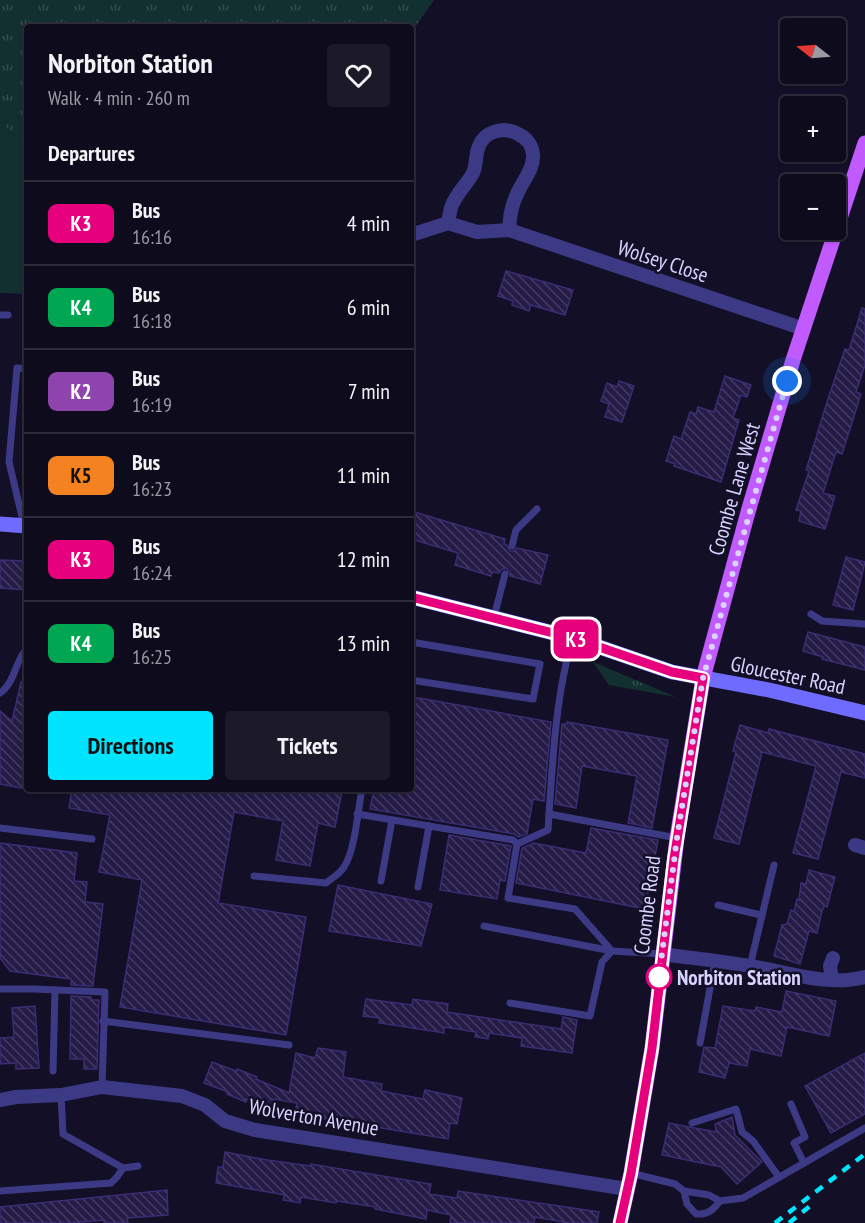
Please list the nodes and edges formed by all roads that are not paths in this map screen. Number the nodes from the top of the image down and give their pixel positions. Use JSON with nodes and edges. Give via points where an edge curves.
{"nodes":[{"id":1,"x":865,"y":143,"type":"edge"},
{"id":2,"x":448,"y":223,"type":"junction"},
{"id":3,"x":509,"y":230,"type":"junction"},
{"id":4,"x":414,"y":234,"type":"edge"},
{"id":5,"x":804,"y":329,"type":"junction"},
{"id":6,"x":24,"y":369,"type":"edge"},
{"id":7,"x":537,"y":509,"type":"dead end"},
{"id":8,"x":24,"y":522,"type":"edge"},
{"id":9,"x":0,"y":524,"type":"edge"},
{"id":10,"x":24,"y":526,"type":"edge"},
{"id":11,"x":512,"y":546,"type":"dead end"},
{"id":12,"x":505,"y":574,"type":"dead end"},
{"id":13,"x":414,"y":598,"type":"edge"},
{"id":14,"x":811,"y":614,"type":"dead end"},
{"id":15,"x":494,"y":617,"type":"junction"},
{"id":16,"x":865,"y":624,"type":"edge"},
{"id":17,"x":573,"y":638,"type":"junction"},
{"id":18,"x":414,"y":643,"type":"edge"},
{"id":19,"x":24,"y":652,"type":"edge"},
{"id":20,"x":703,"y":678,"type":"junction"},
{"id":21,"x":414,"y":680,"type":"edge"},
{"id":22,"x":0,"y":693,"type":"edge"},
{"id":23,"x":865,"y":713,"type":"edge"},
{"id":24,"x":361,"y":792,"type":"edge"},
{"id":25,"x":357,"y":814,"type":"junction"},
{"id":26,"x":549,"y":814,"type":"junction"},
{"id":27,"x":392,"y":820,"type":"junction"},
{"id":28,"x":429,"y":826,"type":"junction"},
{"id":29,"x":0,"y":828,"type":"edge"},
{"id":30,"x":677,"y":838,"type":"junction"},
{"id":31,"x":92,"y":839,"type":"dead end"},
{"id":32,"x":517,"y":844,"type":"junction"},
{"id":33,"x":774,"y":866,"type":"dead end"},
{"id":34,"x":254,"y":876,"type":"dead end"},
{"id":35,"x":381,"y":881,"type":"dead end"},
{"id":36,"x":418,"y":887,"type":"dead end"},
{"id":37,"x":718,"y":905,"type":"dead end"},
{"id":38,"x":762,"y":915,"type":"junction"},
{"id":39,"x":484,"y":926,"type":"dead end"},
{"id":40,"x":612,"y":951,"type":"junction"},
{"id":41,"x":662,"y":954,"type":"junction"},
{"id":42,"x":833,"y":958,"type":"dead end"},
{"id":43,"x":715,"y":961,"type":"junction"},
{"id":44,"x":750,"y":966,"type":"junction"},
{"id":45,"x":865,"y":977,"type":"edge"},
{"id":46,"x":832,"y":980,"type":"junction"},
{"id":47,"x":0,"y":989,"type":"edge"},
{"id":48,"x":55,"y":990,"type":"junction"},
{"id":49,"x":510,"y":1003,"type":"dead end"},
{"id":50,"x":103,"y":1021,"type":"junction"},
{"id":51,"x":700,"y":1043,"type":"dead end"},
{"id":52,"x":289,"y":1045,"type":"dead end"},
{"id":53,"x":52,"y":1071,"type":"dead end"},
{"id":54,"x":102,"y":1087,"type":"junction"},
{"id":55,"x":61,"y":1095,"type":"junction"},
{"id":56,"x":0,"y":1100,"type":"edge"},
{"id":57,"x":791,"y":1104,"type":"dead end"},
{"id":58,"x":692,"y":1123,"type":"dead end"},
{"id":59,"x":865,"y":1128,"type":"edge"},
{"id":60,"x":804,"y":1163,"type":"junction"},
{"id":61,"x":138,"y":1166,"type":"dead end"},
{"id":62,"x":123,"y":1168,"type":"junction"},
{"id":63,"x":631,"y":1173,"type":"junction"},
{"id":64,"x":779,"y":1177,"type":"junction"},
{"id":65,"x":627,"y":1189,"type":"junction"},
{"id":66,"x":0,"y":1191,"type":"edge"},
{"id":67,"x":684,"y":1191,"type":"junction"},
{"id":68,"x":720,"y":1201,"type":"junction"},
{"id":69,"x":620,"y":1223,"type":"edge"}],
"edges":[{"from":1,"to":5,"type":"main road","name":"Coombe Lane West"},
{"from":2,"to":3,"type":"street","name":"Wolsey Close","via":[[477,232]]},
{"from":2,"to":3,"type":"street","via":[[453,204],[472,175],[479,144],[497,130],[507,130],[525,139],[533,157],[510,213]]},
{"from":2,"to":4,"type":"street"},
{"from":3,"to":5,"type":"street","name":"Wolsey Close"},
{"from":5,"to":20,"type":"main road","name":"Coombe Lane West"},
{"from":6,"to":8,"type":"lane","via":[[16,368],[9,462]]},
{"from":7,"to":11,"type":"lane","via":[[516,530]]},
{"from":9,"to":10,"type":"street"},
{"from":12,"to":15,"type":"lane"},
{"from":13,"to":15,"type":"street","name":"Gloucester Road"},
{"from":14,"to":16,"type":"lane","via":[[822,621]]},
{"from":15,"to":17,"type":"street","name":"Gloucester Road"},
{"from":17,"to":20,"type":"street","name":"Gloucester Road","via":[[672,672]]},
{"from":17,"to":26,"type":"lane","via":[[557,723]]},
{"from":18,"to":21,"type":"lane","via":[[540,664],[534,699]]},
{"from":19,"to":22,"type":"lane"},
{"from":20,"to":23,"type":"street","name":"Gloucester Road"},
{"from":20,"to":30,"type":"main road","name":"Coombe Road"},
{"from":24,"to":25,"type":"lane"},
{"from":25,"to":27,"type":"lane"},
{"from":25,"to":34,"type":"lane","via":[[349,858],[343,870],[326,883]]},
{"from":26,"to":30,"type":"lane"},
{"from":26,"to":32,"type":"lane","via":[[548,830]]},
{"from":27,"to":28,"type":"lane"},
{"from":27,"to":35,"type":"lane"},
{"from":28,"to":32,"type":"lane","via":[[513,840]]},
{"from":28,"to":36,"type":"lane"},
{"from":29,"to":31,"type":"lane"},
{"from":30,"to":41,"type":"main road","name":"Coombe Road"},
{"from":32,"to":40,"type":"lane","via":[[508,898],[575,909]]},
{"from":33,"to":38,"type":"lane"},
{"from":37,"to":38,"type":"lane"},
{"from":38,"to":44,"type":"lane"},
{"from":39,"to":40,"type":"lane"},
{"from":40,"to":41,"type":"lane"},
{"from":40,"to":49,"type":"lane","via":[[602,962],[590,1016]]},
{"from":41,"to":43,"type":"street"},
{"from":41,"to":63,"type":"main road","name":"Coombe Road","via":[[652,1048]]},
{"from":42,"to":46,"type":"street"},
{"from":43,"to":44,"type":"street"},
{"from":43,"to":51,"type":"lane"},
{"from":44,"to":46,"type":"street"},
{"from":45,"to":46,"type":"street"},
{"from":47,"to":48,"type":"lane"},
{"from":48,"to":50,"type":"lane","via":[[105,992]]},
{"from":48,"to":53,"type":"lane"},
{"from":50,"to":52,"type":"lane"},
{"from":50,"to":54,"type":"lane"},
{"from":54,"to":55,"type":"street","name":"Wolverton Avenue"},
{"from":54,"to":65,"type":"street","name":"Wolverton Avenue","via":[[182,1096],[205,1105],[225,1121],[255,1130]]},
{"from":55,"to":56,"type":"street","name":"Wolverton Avenue"},
{"from":55,"to":62,"type":"lane","via":[[63,1134]]},
{"from":57,"to":60,"type":"lane","via":[[805,1137],[794,1143]]},
{"from":58,"to":64,"type":"lane","via":[[736,1109],[742,1132]]},
{"from":59,"to":60,"type":"lane"},
{"from":60,"to":64,"type":"lane"},
{"from":61,"to":62,"type":"lane"},
{"from":62,"to":66,"type":"lane","via":[[111,1183]]},
{"from":63,"to":65,"type":"main road","name":"Coombe Road"},
{"from":63,"to":67,"type":"lane","via":[[675,1184]]},
{"from":64,"to":68,"type":"lane","via":[[743,1198]]},
{"from":65,"to":69,"type":"main road","name":"Coombe Road"},
{"from":67,"to":68,"type":"lane"},
{"from":67,"to":68,"type":"lane","via":[[687,1204],[696,1214],[705,1215]]}]}
